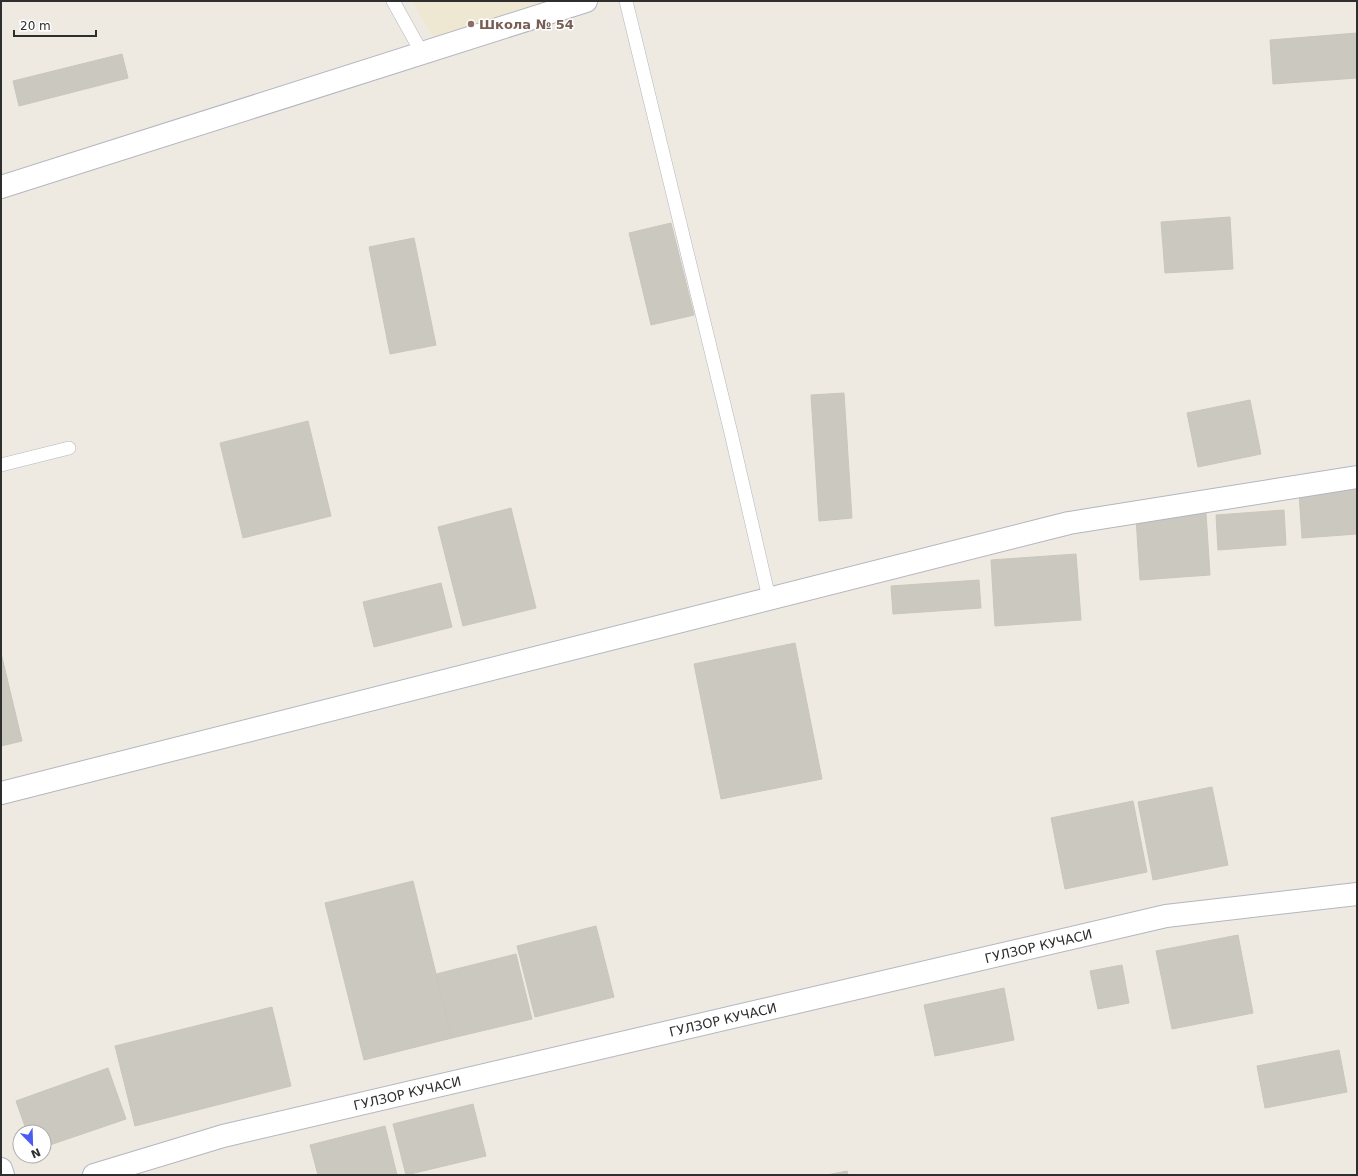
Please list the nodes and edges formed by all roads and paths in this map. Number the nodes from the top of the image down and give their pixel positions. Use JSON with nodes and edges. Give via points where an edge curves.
{"nodes":[{"id":1,"x":393,"y":1,"type":"edge"},
{"id":2,"x":586,"y":1,"type":"edge"},
{"id":3,"x":626,"y":1,"type":"edge"},
{"id":4,"x":422,"y":53,"type":"junction"},
{"id":5,"x":1,"y":187,"type":"edge"},
{"id":6,"x":69,"y":448,"type":"dead end"},
{"id":7,"x":1,"y":465,"type":"edge"},
{"id":8,"x":1357,"y":477,"type":"edge"},
{"id":9,"x":769,"y":598,"type":"junction"},
{"id":10,"x":1,"y":793,"type":"edge"},
{"id":11,"x":1357,"y":894,"type":"edge"},
{"id":12,"x":1,"y":1169,"type":"edge"},
{"id":13,"x":3,"y":1175,"type":"edge"},
{"id":14,"x":94,"y":1175,"type":"edge"}],
"edges":[{"from":1,"to":4,"type":"lane"},
{"from":2,"to":4,"type":"street"},
{"from":3,"to":9,"type":"lane"},
{"from":4,"to":5,"type":"street"},
{"from":6,"to":7,"type":"lane"},
{"from":8,"to":9,"type":"street","via":[[1069,523]]},
{"from":9,"to":10,"type":"street"},
{"from":11,"to":14,"type":"street","name":"ГУЛЗОР КУЧАСИ","via":[[1166,916],[223,1136]]},
{"from":12,"to":13,"type":"street"}]}
